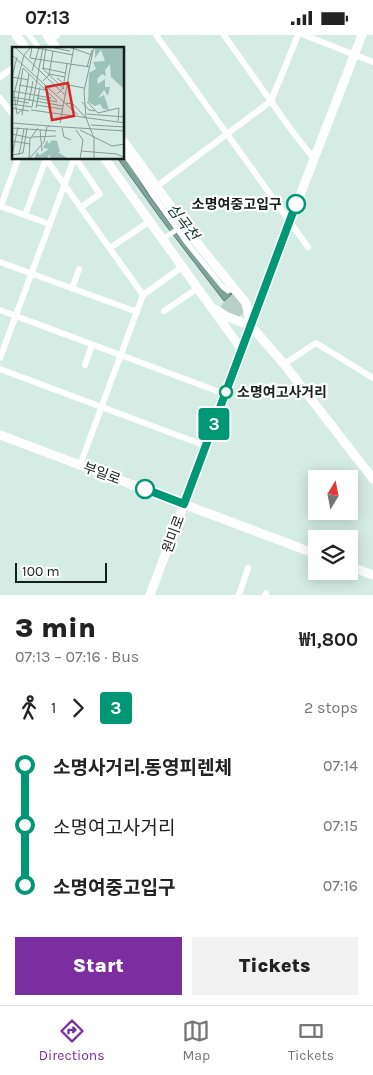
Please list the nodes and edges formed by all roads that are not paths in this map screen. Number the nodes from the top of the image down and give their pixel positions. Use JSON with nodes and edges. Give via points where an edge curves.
{"nodes":[{"id":1,"x":156,"y":35,"type":"edge"},
{"id":2,"x":224,"y":35,"type":"edge"},
{"id":3,"x":298,"y":35,"type":"edge"},
{"id":4,"x":304,"y":35,"type":"edge"},
{"id":5,"x":362,"y":35,"type":"edge"},
{"id":6,"x":25,"y":39,"type":"edge"},
{"id":7,"x":37,"y":47,"type":"edge"},
{"id":8,"x":354,"y":55,"type":"junction"},
{"id":9,"x":373,"y":62,"type":"edge"},
{"id":10,"x":12,"y":68,"type":"edge"},
{"id":11,"x":0,"y":77,"type":"edge"},
{"id":12,"x":0,"y":98,"type":"edge"},
{"id":13,"x":271,"y":101,"type":"junction"},
{"id":14,"x":12,"y":113,"type":"edge"},
{"id":15,"x":228,"y":134,"type":"junction"},
{"id":16,"x":125,"y":144,"type":"edge"},
{"id":17,"x":125,"y":154,"type":"edge"},
{"id":18,"x":314,"y":159,"type":"junction"},
{"id":19,"x":18,"y":160,"type":"edge"},
{"id":20,"x":46,"y":160,"type":"edge"},
{"id":21,"x":47,"y":160,"type":"edge"},
{"id":22,"x":75,"y":160,"type":"edge"},
{"id":23,"x":76,"y":160,"type":"edge"},
{"id":24,"x":106,"y":160,"type":"edge"},
{"id":25,"x":64,"y":183,"type":"junction"},
{"id":26,"x":156,"y":187,"type":"junction"},
{"id":27,"x":0,"y":206,"type":"edge"},
{"id":28,"x":81,"y":207,"type":"junction"},
{"id":29,"x":25,"y":215,"type":"junction"},
{"id":30,"x":150,"y":221,"type":"junction"},
{"id":31,"x":290,"y":221,"type":"junction"},
{"id":32,"x":49,"y":224,"type":"junction"},
{"id":33,"x":181,"y":227,"type":"junction"},
{"id":34,"x":166,"y":238,"type":"junction"},
{"id":35,"x":308,"y":247,"type":"dead end"},
{"id":36,"x":110,"y":248,"type":"junction"},
{"id":37,"x":0,"y":262,"type":"edge"},
{"id":38,"x":182,"y":267,"type":"junction"},
{"id":39,"x":78,"y":269,"type":"dead end"},
{"id":40,"x":31,"y":274,"type":"junction"},
{"id":41,"x":198,"y":288,"type":"junction"},
{"id":42,"x":72,"y":289,"type":"junction"},
{"id":43,"x":231,"y":289,"type":"dead end"},
{"id":44,"x":143,"y":295,"type":"junction"},
{"id":45,"x":213,"y":308,"type":"junction"},
{"id":46,"x":0,"y":311,"type":"edge"},
{"id":47,"x":164,"y":311,"type":"dead end"},
{"id":48,"x":137,"y":312,"type":"junction"},
{"id":49,"x":16,"y":316,"type":"junction"},
{"id":50,"x":251,"y":326,"type":"junction"},
{"id":51,"x":92,"y":345,"type":"junction"},
{"id":52,"x":242,"y":349,"type":"junction"},
{"id":53,"x":121,"y":355,"type":"junction"},
{"id":54,"x":0,"y":358,"type":"edge"},
{"id":55,"x":284,"y":364,"type":"junction"},
{"id":56,"x":85,"y":365,"type":"dead end"},
{"id":57,"x":0,"y":369,"type":"edge"},
{"id":58,"x":373,"y":378,"type":"edge"},
{"id":59,"x":225,"y":394,"type":"junction"},
{"id":60,"x":101,"y":407,"type":"junction"},
{"id":61,"x":0,"y":435,"type":"edge"},
{"id":62,"x":206,"y":446,"type":"junction"},
{"id":63,"x":80,"y":465,"type":"junction"},
{"id":64,"x":370,"y":468,"type":"edge"},
{"id":65,"x":373,"y":479,"type":"edge"},
{"id":66,"x":184,"y":504,"type":"junction"},
{"id":67,"x":308,"y":551,"type":"edge"},
{"id":68,"x":248,"y":568,"type":"dead end"},
{"id":69,"x":358,"y":569,"type":"edge"},
{"id":70,"x":373,"y":575,"type":"edge"},
{"id":71,"x":150,"y":595,"type":"edge"},
{"id":72,"x":238,"y":595,"type":"edge"}],
"edges":[{"from":1,"to":15,"type":"street"},
{"from":2,"to":13,"type":"street"},
{"from":3,"to":13,"type":"street"},
{"from":4,"to":8,"type":"street"},
{"from":5,"to":8,"type":"street","name":"원미로"},
{"from":6,"to":7,"type":"street"},
{"from":8,"to":9,"type":"street"},
{"from":8,"to":18,"type":"street","name":"원미로"},
{"from":10,"to":11,"type":"street"},
{"from":12,"to":14,"type":"street"},
{"from":13,"to":15,"type":"street"},
{"from":13,"to":18,"type":"street"},
{"from":15,"to":26,"type":"street"},
{"from":15,"to":31,"type":"street"},
{"from":16,"to":26,"type":"street"},
{"from":17,"to":43,"type":"street","via":[[187,243],[222,286],[228,291]]},
{"from":18,"to":31,"type":"street","name":"원미로"},
{"from":19,"to":27,"type":"street"},
{"from":20,"to":29,"type":"street"},
{"from":21,"to":25,"type":"street"},
{"from":22,"to":25,"type":"street"},
{"from":23,"to":28,"type":"street","via":[[100,194]]},
{"from":24,"to":30,"type":"street"},
{"from":25,"to":28,"type":"street"},
{"from":25,"to":32,"type":"street"},
{"from":26,"to":33,"type":"street"},
{"from":27,"to":29,"type":"street"},
{"from":28,"to":36,"type":"street"},
{"from":29,"to":32,"type":"street"},
{"from":30,"to":34,"type":"street"},
{"from":30,"to":36,"type":"street"},
{"from":31,"to":35,"type":"street"},
{"from":31,"to":50,"type":"street","name":"원미로"},
{"from":32,"to":40,"type":"street"},
{"from":33,"to":34,"type":"street"},
{"from":33,"to":50,"type":"street","via":[[246,303]]},
{"from":34,"to":38,"type":"street"},
{"from":36,"to":44,"type":"street"},
{"from":37,"to":40,"type":"street"},
{"from":38,"to":41,"type":"street"},
{"from":38,"to":44,"type":"street"},
{"from":39,"to":42,"type":"street"},
{"from":40,"to":42,"type":"street"},
{"from":40,"to":49,"type":"street"},
{"from":41,"to":45,"type":"street"},
{"from":41,"to":47,"type":"street"},
{"from":42,"to":48,"type":"street"},
{"from":44,"to":48,"type":"street"},
{"from":45,"to":50,"type":"street"},
{"from":45,"to":52,"type":"street"},
{"from":46,"to":49,"type":"street"},
{"from":48,"to":53,"type":"street"},
{"from":49,"to":51,"type":"street"},
{"from":49,"to":54,"type":"street"},
{"from":50,"to":52,"type":"street","name":"원미로"},
{"from":50,"to":55,"type":"street"},
{"from":51,"to":53,"type":"street"},
{"from":51,"to":56,"type":"street"},
{"from":52,"to":59,"type":"street","name":"원미로"},
{"from":53,"to":59,"type":"street"},
{"from":53,"to":60,"type":"street"},
{"from":55,"to":58,"type":"street","via":[[316,343]]},
{"from":55,"to":64,"type":"street"},
{"from":57,"to":60,"type":"street"},
{"from":59,"to":62,"type":"street","name":"원미로"},
{"from":60,"to":62,"type":"street"},
{"from":60,"to":63,"type":"street"},
{"from":61,"to":63,"type":"street","name":"부일로"},
{"from":62,"to":66,"type":"street","name":"원미로"},
{"from":63,"to":66,"type":"street","name":"부일로"},
{"from":64,"to":65,"type":"street"},
{"from":66,"to":67,"type":"street","name":"부일로"},
{"from":66,"to":71,"type":"street","name":"원미로"},
{"from":68,"to":72,"type":"street"},
{"from":69,"to":70,"type":"street"}]}
